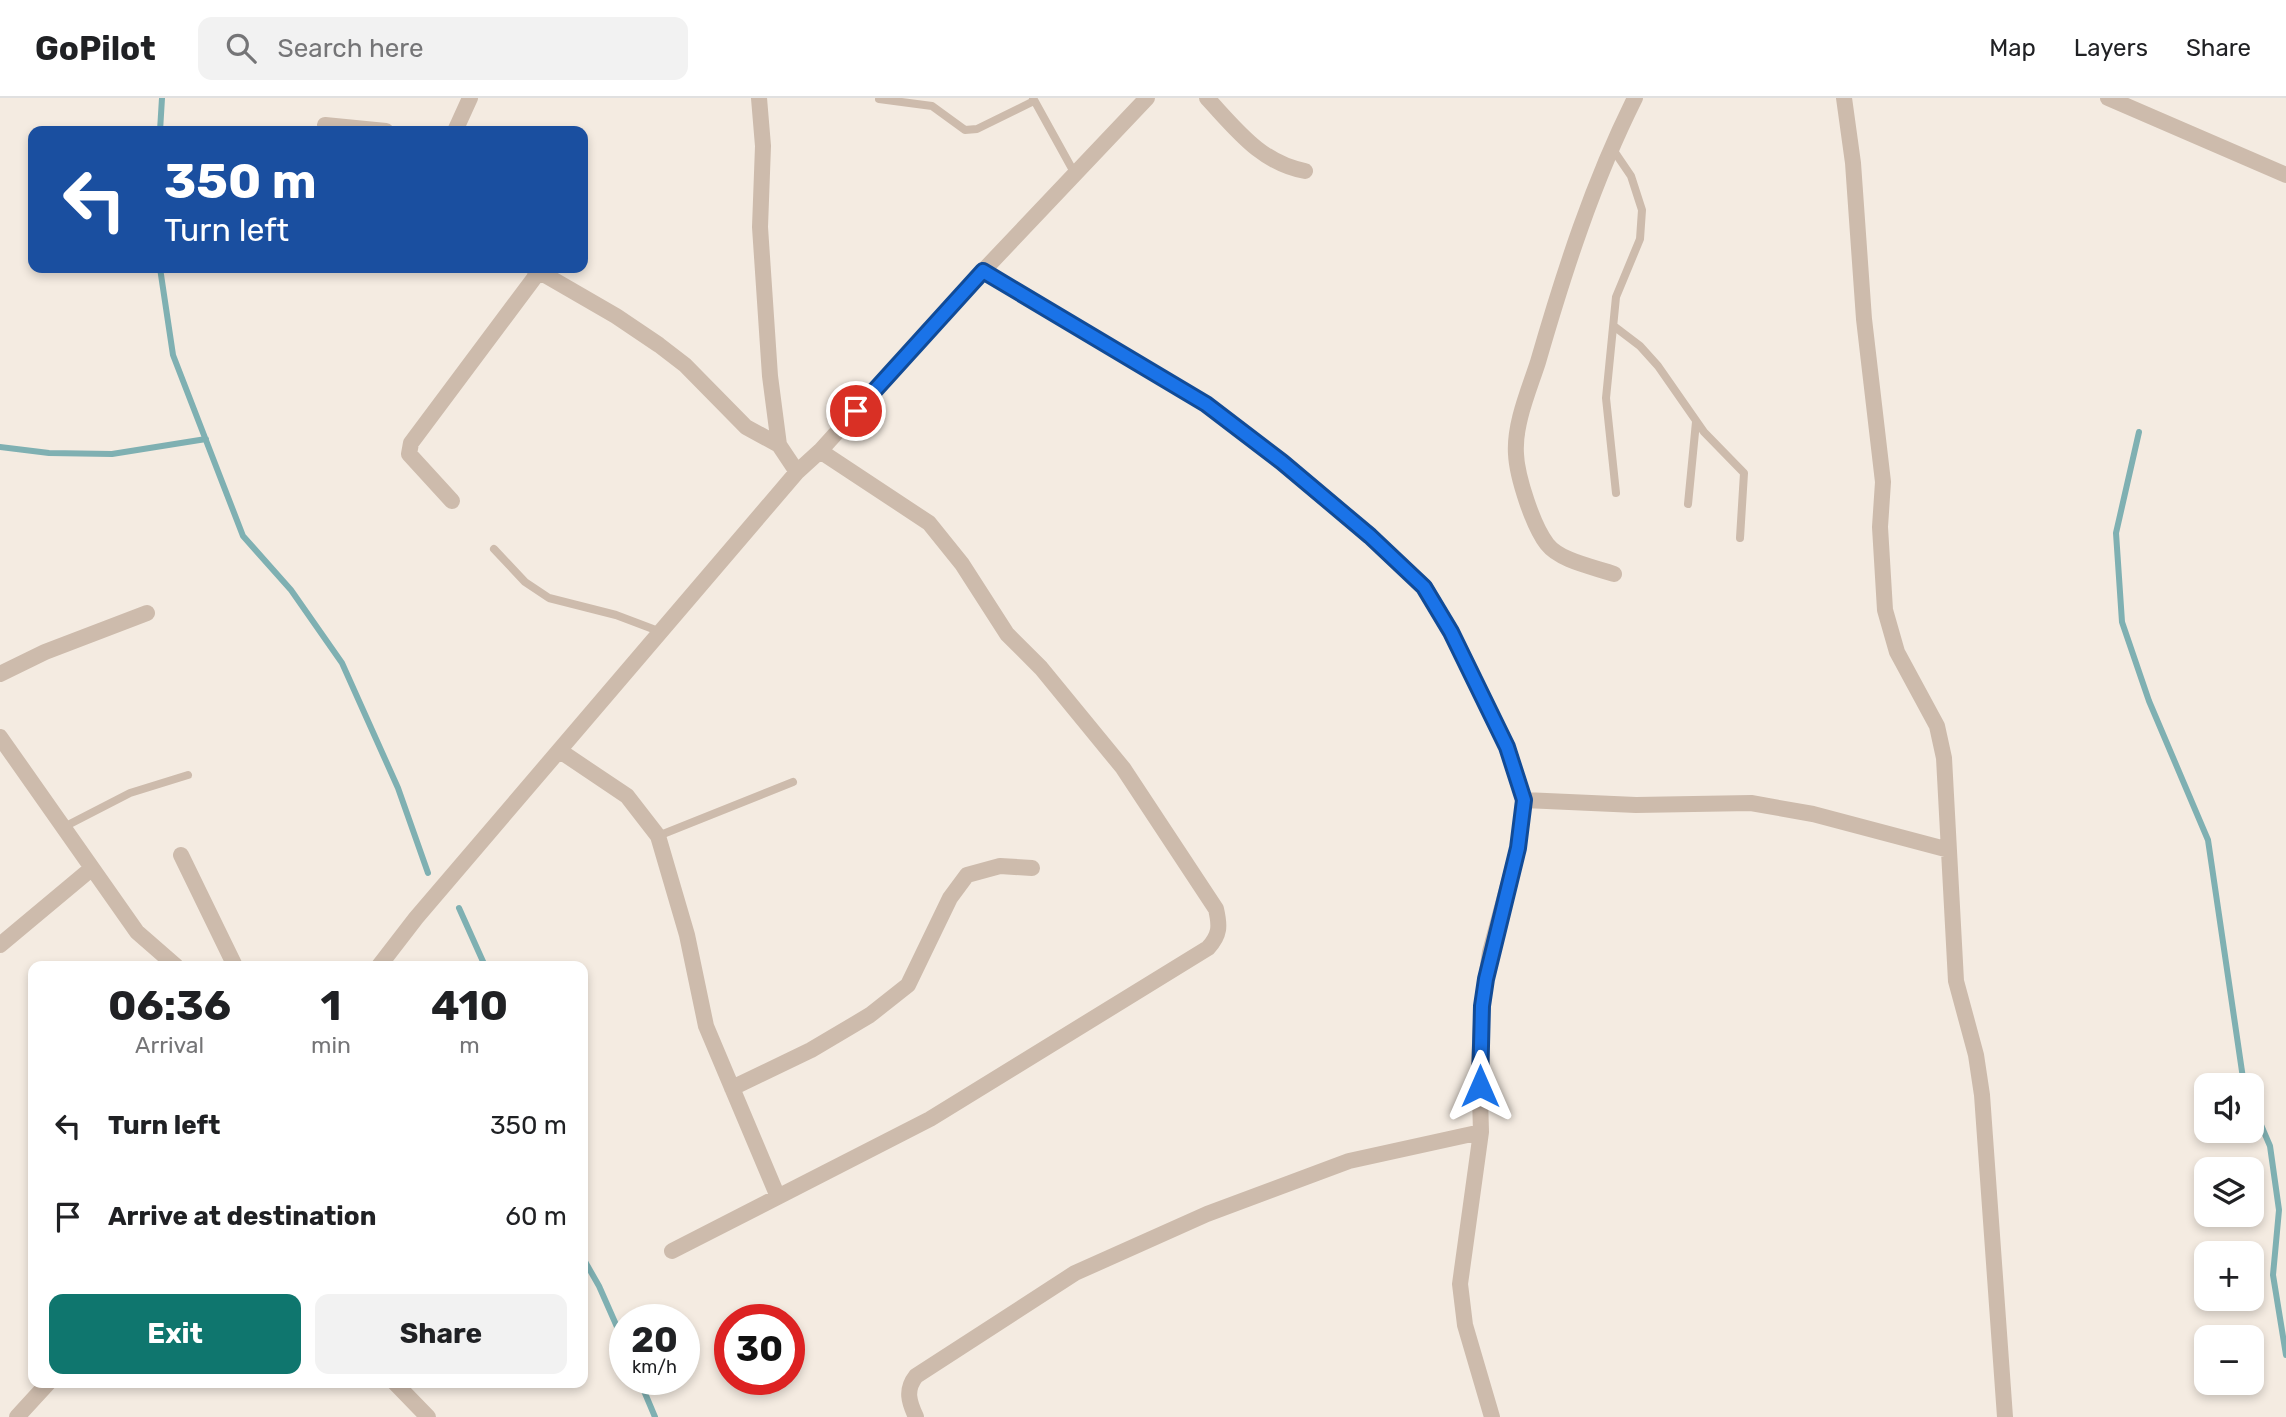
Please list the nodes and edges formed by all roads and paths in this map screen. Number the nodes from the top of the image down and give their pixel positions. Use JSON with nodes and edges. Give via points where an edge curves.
{"nodes":[{"id":1,"x":470,"y":98,"type":"edge"},
{"id":2,"x":760,"y":98,"type":"edge"},
{"id":3,"x":1147,"y":98,"type":"edge"},
{"id":4,"x":1207,"y":98,"type":"edge"},
{"id":5,"x":1634,"y":98,"type":"edge"},
{"id":6,"x":1844,"y":98,"type":"edge"},
{"id":7,"x":2108,"y":98,"type":"edge"},
{"id":8,"x":879,"y":99,"type":"edge"},
{"id":9,"x":1033,"y":100,"type":"edge"},
{"id":10,"x":326,"y":125,"type":"dead end"},
{"id":11,"x":336,"y":126,"type":"edge"},
{"id":12,"x":457,"y":126,"type":"edge"},
{"id":13,"x":1611,"y":146,"type":"junction"},
{"id":14,"x":1305,"y":171,"type":"dead end"},
{"id":15,"x":1075,"y":174,"type":"junction"},
{"id":16,"x":2286,"y":175,"type":"edge"},
{"id":17,"x":983,"y":271,"type":"junction"},
{"id":18,"x":534,"y":273,"type":"edge"},
{"id":19,"x":541,"y":273,"type":"edge"},
{"id":20,"x":1615,"y":327,"type":"junction"},
{"id":21,"x":1696,"y":422,"type":"junction"},
{"id":22,"x":779,"y":445,"type":"junction"},
{"id":23,"x":820,"y":451,"type":"junction"},
{"id":24,"x":797,"y":472,"type":"junction"},
{"id":25,"x":1616,"y":493,"type":"dead end"},
{"id":26,"x":452,"y":500,"type":"dead end"},
{"id":27,"x":1688,"y":504,"type":"dead end"},
{"id":28,"x":1740,"y":538,"type":"dead end"},
{"id":29,"x":494,"y":549,"type":"dead end"},
{"id":30,"x":1614,"y":574,"type":"dead end"},
{"id":31,"x":147,"y":613,"type":"dead end"},
{"id":32,"x":661,"y":632,"type":"junction"},
{"id":33,"x":0,"y":674,"type":"edge"},
{"id":34,"x":0,"y":737,"type":"edge"},
{"id":35,"x":560,"y":751,"type":"junction"},
{"id":36,"x":187,"y":775,"type":"dead end"},
{"id":37,"x":793,"y":782,"type":"dead end"},
{"id":38,"x":1524,"y":800,"type":"junction"},
{"id":39,"x":62,"y":828,"type":"junction"},
{"id":40,"x":657,"y":836,"type":"junction"},
{"id":41,"x":1949,"y":850,"type":"junction"},
{"id":42,"x":181,"y":855,"type":"dead end"},
{"id":43,"x":1032,"y":868,"type":"dead end"},
{"id":44,"x":91,"y":869,"type":"junction"},
{"id":45,"x":0,"y":945,"type":"edge"},
{"id":46,"x":170,"y":961,"type":"edge"},
{"id":47,"x":233,"y":961,"type":"edge"},
{"id":48,"x":383,"y":961,"type":"edge"},
{"id":49,"x":732,"y":1088,"type":"junction"},
{"id":50,"x":1481,"y":1132,"type":"junction"},
{"id":51,"x":778,"y":1197,"type":"junction"},
{"id":52,"x":672,"y":1251,"type":"dead end"},
{"id":53,"x":44,"y":1388,"type":"edge"},
{"id":54,"x":400,"y":1388,"type":"edge"},
{"id":55,"x":17,"y":1417,"type":"edge"},
{"id":56,"x":428,"y":1417,"type":"edge"},
{"id":57,"x":916,"y":1417,"type":"edge"},
{"id":58,"x":1492,"y":1417,"type":"edge"},
{"id":59,"x":2005,"y":1417,"type":"edge"}],
"edges":[{"from":1,"to":12,"type":"street"},
{"from":2,"to":22,"type":"street","via":[[760,227]]},
{"from":3,"to":15,"type":"street"},
{"from":4,"to":14,"type":"street","via":[[1265,157]]},
{"from":5,"to":13,"type":"street"},
{"from":6,"to":41,"type":"street","via":[[1883,482],[1885,610],[1897,652],[1937,726],[1944,758]]},
{"from":7,"to":16,"type":"street"},
{"from":8,"to":9,"type":"lane","via":[[932,106],[965,130],[977,129]]},
{"from":9,"to":15,"type":"lane"},
{"from":10,"to":11,"type":"street"},
{"from":13,"to":20,"type":"lane","via":[[1631,176],[1642,210],[1640,239],[1616,297]]},
{"from":13,"to":30,"type":"street","via":[[1553,310],[1516,454],[1521,482],[1547,544],[1558,553]]},
{"from":15,"to":17,"type":"street"},
{"from":17,"to":23,"type":"street"},
{"from":17,"to":38,"type":"street","via":[[1206,404],[1282,462],[1424,587],[1507,747]]},
{"from":18,"to":26,"type":"street","via":[[411,443],[413,460]]},
{"from":19,"to":22,"type":"street","via":[[659,345],[746,427]]},
{"from":20,"to":21,"type":"lane","via":[[1658,366]]},
{"from":20,"to":25,"type":"lane","via":[[1606,398]]},
{"from":21,"to":27,"type":"lane"},
{"from":21,"to":28,"type":"lane","via":[[1744,473]]},
{"from":22,"to":24,"type":"street"},
{"from":23,"to":24,"type":"street"},
{"from":23,"to":51,"type":"street","via":[[929,523],[946,543],[1007,634],[1041,668],[1122,768],[1198,879],[1216,909],[1219,926],[1217,938],[1208,948],[930,1119]]},
{"from":24,"to":32,"type":"street"},
{"from":29,"to":32,"type":"lane","via":[[525,582],[549,598]]},
{"from":31,"to":33,"type":"street"},
{"from":32,"to":35,"type":"street"},
{"from":34,"to":39,"type":"street"},
{"from":35,"to":40,"type":"street","via":[[627,796]]},
{"from":35,"to":48,"type":"street"},
{"from":36,"to":39,"type":"lane","via":[[130,793]]},
{"from":37,"to":40,"type":"lane"},
{"from":38,"to":41,"type":"street","via":[[1636,805],[1751,803],[1813,814]]},
{"from":38,"to":50,"type":"street","via":[[1518,848],[1490,952],[1482,1006]]},
{"from":39,"to":44,"type":"street"},
{"from":40,"to":49,"type":"street","via":[[687,935],[706,1026]]},
{"from":41,"to":59,"type":"street","via":[[1956,981],[1982,1095]]},
{"from":42,"to":47,"type":"street"},
{"from":43,"to":49,"type":"street","via":[[1000,866],[967,875],[950,898],[908,985],[870,1015],[811,1050]]},
{"from":44,"to":45,"type":"street"},
{"from":44,"to":46,"type":"street","via":[[137,932]]},
{"from":49,"to":51,"type":"street"},
{"from":50,"to":57,"type":"street","via":[[1349,1161],[1207,1214],[1075,1273],[916,1376],[909,1385]]},
{"from":50,"to":58,"type":"street","via":[[1460,1284],[1465,1325]]},
{"from":51,"to":52,"type":"street"},
{"from":53,"to":55,"type":"street"},
{"from":54,"to":56,"type":"street"}]}
